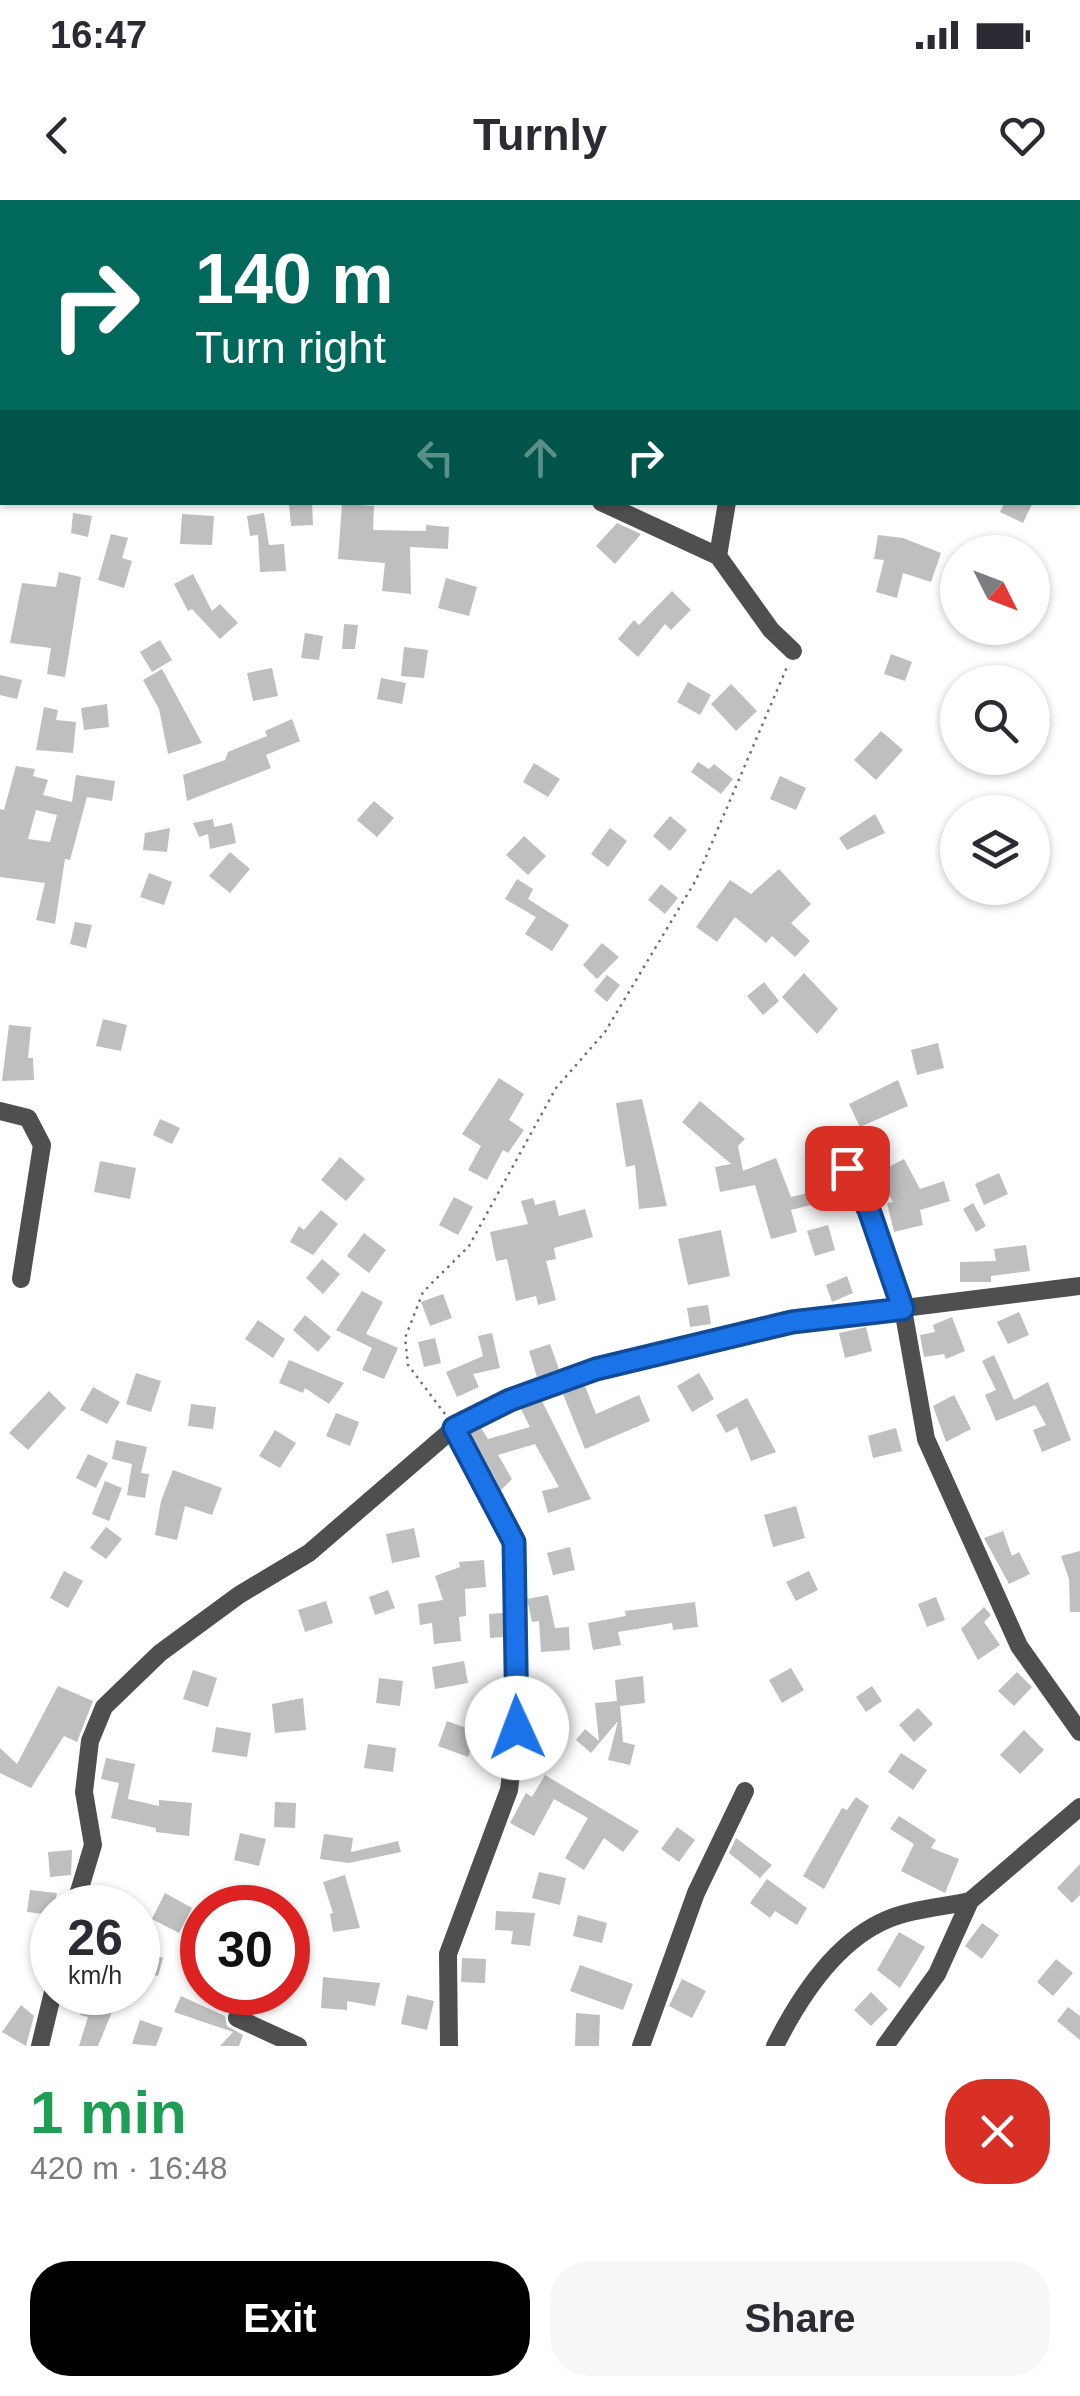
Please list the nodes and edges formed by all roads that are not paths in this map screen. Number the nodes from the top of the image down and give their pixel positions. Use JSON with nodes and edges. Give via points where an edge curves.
{"nodes":[{"id":1,"x":608,"y":505,"type":"edge"},
{"id":2,"x":727,"y":505,"type":"edge"},
{"id":3,"x":718,"y":556,"type":"junction"},
{"id":4,"x":794,"y":651,"type":"road end"},
{"id":5,"x":0,"y":1111,"type":"edge"},
{"id":6,"x":847,"y":1168,"type":"dead end"},
{"id":7,"x":21,"y":1278,"type":"dead end"},
{"id":8,"x":1080,"y":1286,"type":"edge"},
{"id":9,"x":903,"y":1309,"type":"junction"},
{"id":10,"x":454,"y":1428,"type":"junction"},
{"id":11,"x":1080,"y":1732,"type":"edge"},
{"id":12,"x":745,"y":1791,"type":"dead end"},
{"id":13,"x":1080,"y":1807,"type":"edge"},
{"id":14,"x":80,"y":1885,"type":"edge"},
{"id":15,"x":970,"y":1901,"type":"junction"},
{"id":16,"x":47,"y":2015,"type":"edge"},
{"id":17,"x":237,"y":2018,"type":"dead end"},
{"id":18,"x":40,"y":2046,"type":"edge"},
{"id":19,"x":298,"y":2046,"type":"edge"},
{"id":20,"x":449,"y":2046,"type":"edge"},
{"id":21,"x":641,"y":2046,"type":"edge"},
{"id":22,"x":775,"y":2046,"type":"edge"},
{"id":23,"x":885,"y":2046,"type":"edge"}],
"edges":[{"from":1,"to":3,"type":"street"},
{"from":2,"to":3,"type":"street"},
{"from":3,"to":4,"type":"street"},
{"from":5,"to":7,"type":"street","via":[[28,1118],[42,1146]]},
{"from":6,"to":9,"type":"street"},
{"from":8,"to":9,"type":"street"},
{"from":9,"to":10,"type":"street","via":[[792,1322],[596,1369]]},
{"from":9,"to":11,"type":"street","via":[[926,1439],[1019,1646]]},
{"from":10,"to":14,"type":"street","via":[[309,1553],[160,1652],[104,1707],[90,1740],[84,1792],[92,1844]]},
{"from":10,"to":20,"type":"street","via":[[514,1542],[517,1728],[509,1790],[448,1954]]},
{"from":12,"to":21,"type":"street","via":[[696,1893]]},
{"from":13,"to":15,"type":"street"},
{"from":15,"to":22,"type":"street","via":[[886,1920],[843,1949]]},
{"from":15,"to":23,"type":"street","via":[[937,1974]]},
{"from":16,"to":18,"type":"street"},
{"from":17,"to":19,"type":"street"}]}
